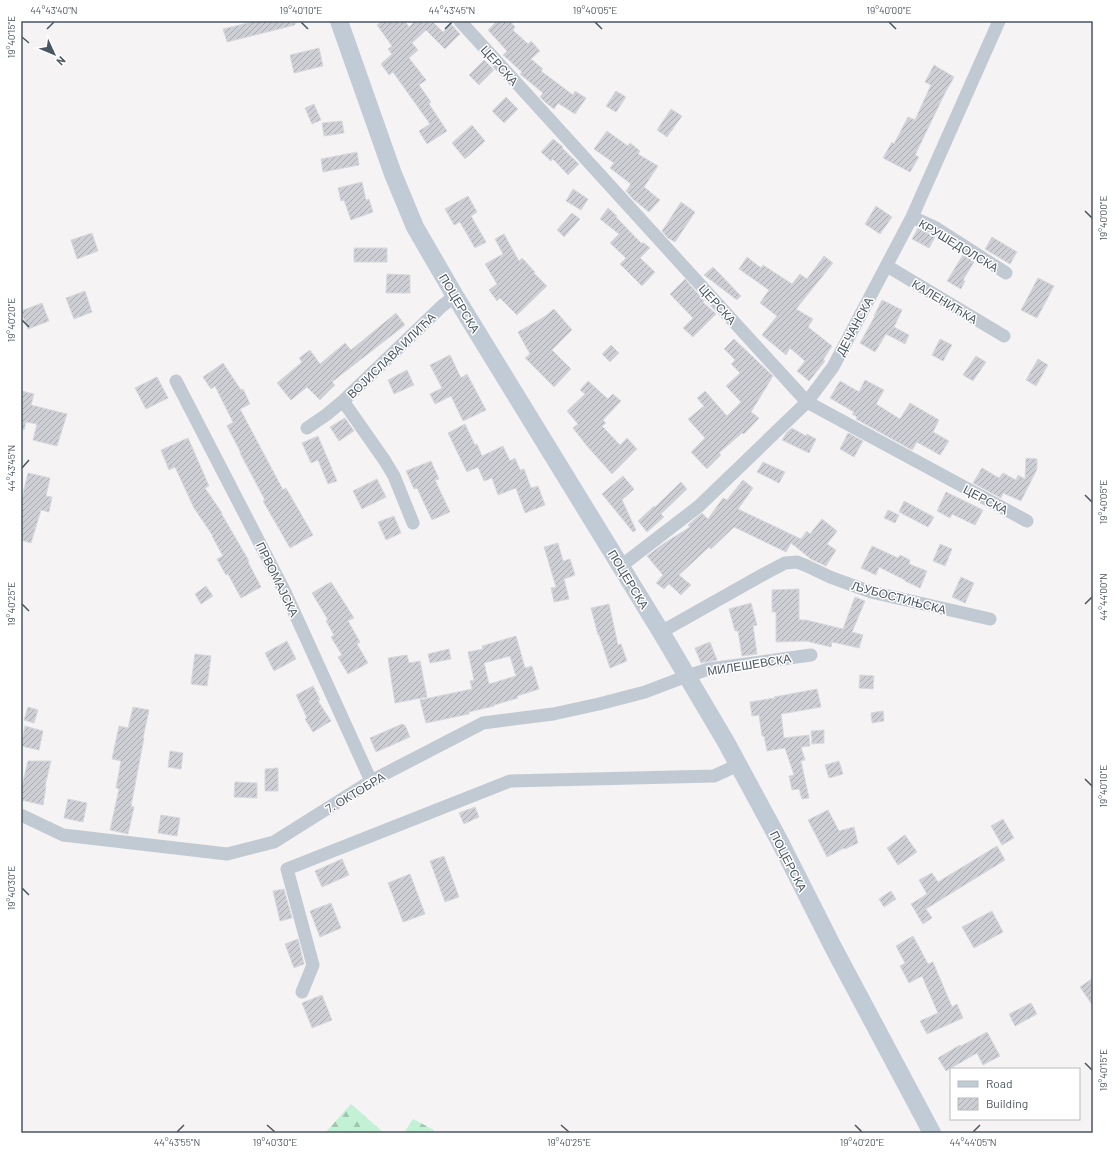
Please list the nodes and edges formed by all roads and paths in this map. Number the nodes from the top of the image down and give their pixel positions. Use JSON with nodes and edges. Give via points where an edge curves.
{"nodes":[{"id":1,"x":460,"y":21,"type":"edge"},
{"id":2,"x":999,"y":21,"type":"edge"},
{"id":3,"x":343,"y":23,"type":"edge"},
{"id":4,"x":912,"y":217,"type":"junction"},
{"id":5,"x":887,"y":266,"type":"junction"},
{"id":6,"x":1006,"y":273,"type":"dead end"},
{"id":7,"x":455,"y":296,"type":"junction"},
{"id":8,"x":1004,"y":336,"type":"dead end"},
{"id":9,"x":176,"y":381,"type":"dead end"},
{"id":10,"x":343,"y":401,"type":"junction"},
{"id":11,"x":807,"y":402,"type":"junction"},
{"id":12,"x":307,"y":428,"type":"dead end"},
{"id":13,"x":1027,"y":521,"type":"dead end"},
{"id":14,"x":413,"y":523,"type":"dead end"},
{"id":15,"x":621,"y":566,"type":"junction"},
{"id":16,"x":990,"y":620,"type":"dead end"},
{"id":17,"x":661,"y":632,"type":"junction"},
{"id":18,"x":811,"y":655,"type":"dead end"},
{"id":19,"x":687,"y":676,"type":"junction"},
{"id":20,"x":738,"y":765,"type":"junction"},
{"id":21,"x":371,"y":780,"type":"junction"},
{"id":22,"x":21,"y":815,"type":"edge"},
{"id":23,"x":302,"y":992,"type":"dead end"},
{"id":24,"x":932,"y":1133,"type":"edge"}],
"edges":[{"from":1,"to":11,"type":"street","name":"ЦЕРСКА"},
{"from":2,"to":4,"type":"street","name":"ДЕЧАНСКА"},
{"from":3,"to":7,"type":"main road","name":"ПОЦЕРСКА","via":[[384,148],[415,228]]},
{"from":4,"to":5,"type":"street","name":"ДЕЧАНСКА"},
{"from":4,"to":6,"type":"street","name":"КРУШЕДОЛСКА","via":[[936,228]]},
{"from":5,"to":8,"type":"street","name":"КАЛЕНИЋКА"},
{"from":5,"to":11,"type":"street","name":"ДЕЧАНСКА","via":[[833,367]]},
{"from":7,"to":10,"type":"street","name":"ВОЈИСЛАВА ИЛИЋА"},
{"from":7,"to":15,"type":"main road","name":"ПОЦЕРСКА"},
{"from":9,"to":21,"type":"street","name":"ПРВОМАЈСКА","via":[[285,592]]},
{"from":10,"to":12,"type":"street"},
{"from":10,"to":14,"type":"street","name":"ВОЈИСЛАВА ИЛИЋА","via":[[394,476]]},
{"from":11,"to":13,"type":"street","name":"ЦЕРСКА"},
{"from":11,"to":15,"type":"street","name":"ДЕЧАНСКА","via":[[699,506]]},
{"from":15,"to":17,"type":"main road","name":"ПОЦЕРСКА"},
{"from":16,"to":17,"type":"street","name":"ЉУБОСТИЊСКА","via":[[871,592],[797,562],[785,563]]},
{"from":17,"to":19,"type":"main road","name":"ПОЦЕРСКА"},
{"from":18,"to":19,"type":"street","name":"МИЛЕШЕВСКА","via":[[709,670]]},
{"from":19,"to":20,"type":"main road","name":"ПОЦЕРСКА"},
{"from":19,"to":21,"type":"street","name":"7. ОКТОБРА","via":[[644,692],[599,704],[553,714],[483,724]]},
{"from":20,"to":23,"type":"street","via":[[714,776],[510,781],[287,869],[313,965]]},
{"from":20,"to":24,"type":"main road","name":"ПОЦЕРСКА"},
{"from":21,"to":22,"type":"street","name":"7. ОКТОБРА","via":[[274,842],[227,854],[63,835]]}]}
